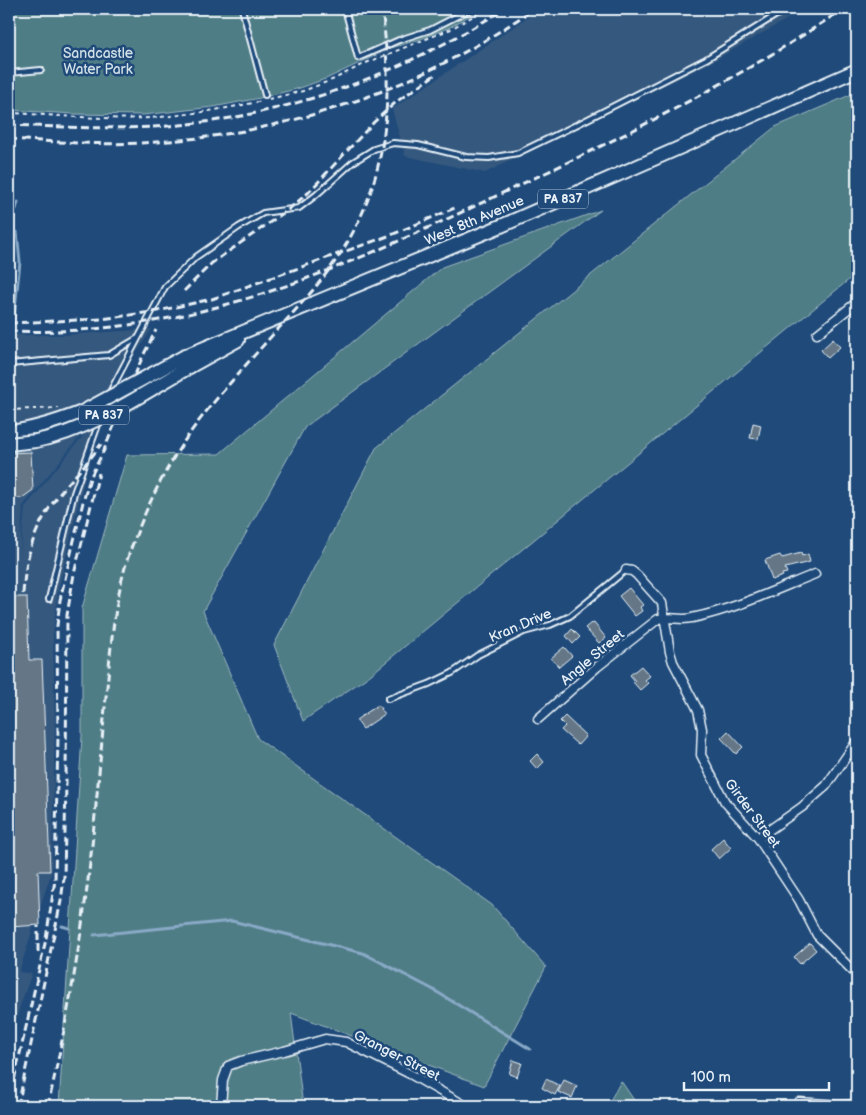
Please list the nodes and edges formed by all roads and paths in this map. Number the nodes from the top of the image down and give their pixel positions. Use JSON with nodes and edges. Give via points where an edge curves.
{"nodes":[{"id":1,"x":242,"y":9,"type":"edge"},
{"id":2,"x":345,"y":9,"type":"edge"},
{"id":3,"x":471,"y":9,"type":"edge"},
{"id":4,"x":485,"y":9,"type":"edge"},
{"id":5,"x":786,"y":9,"type":"edge"},
{"id":6,"x":41,"y":70,"type":"dead end"},
{"id":7,"x":857,"y":70,"type":"edge"},
{"id":8,"x":9,"y":73,"type":"edge"},
{"id":9,"x":265,"y":95,"type":"dead end"},
{"id":10,"x":9,"y":113,"type":"edge"},
{"id":11,"x":508,"y":210,"type":"dead end"},
{"id":12,"x":482,"y":221,"type":"dead end"},
{"id":13,"x":857,"y":302,"type":"edge"},
{"id":14,"x":817,"y":334,"type":"dead end"},
{"id":15,"x":140,"y":337,"type":"junction"},
{"id":16,"x":188,"y":361,"type":"junction"},
{"id":17,"x":9,"y":364,"type":"edge"},
{"id":18,"x":68,"y":408,"type":"dead end"},
{"id":19,"x":9,"y":410,"type":"edge"},
{"id":20,"x":101,"y":411,"type":"junction"},
{"id":21,"x":9,"y":432,"type":"edge"},
{"id":22,"x":9,"y":437,"type":"edge"},
{"id":23,"x":9,"y":444,"type":"edge"},
{"id":24,"x":626,"y":570,"type":"joint"},
{"id":25,"x":815,"y":574,"type":"dead end"},
{"id":26,"x":49,"y":599,"type":"dead end"},
{"id":27,"x":665,"y":617,"type":"junction"},
{"id":28,"x":388,"y":699,"type":"dead end"},
{"id":29,"x":538,"y":719,"type":"dead end"},
{"id":30,"x":857,"y":741,"type":"edge"},
{"id":31,"x":850,"y":751,"type":"junction"},
{"id":32,"x":857,"y":760,"type":"edge"},
{"id":33,"x":758,"y":838,"type":"junction"},
{"id":34,"x":857,"y":975,"type":"edge"},
{"id":35,"x":799,"y":1102,"type":"dead end"},
{"id":36,"x":857,"y":1104,"type":"edge"},
{"id":37,"x":221,"y":1106,"type":"edge"},
{"id":38,"x":466,"y":1106,"type":"edge"}],
"edges":[{"from":1,"to":9,"type":"lane"},
{"from":2,"to":3,"type":"lane","via":[[358,58],[430,30]]},
{"from":4,"to":10,"type":"path","via":[[451,29],[332,80],[267,100],[149,118]]},
{"from":5,"to":15,"type":"lane","via":[[706,59],[518,153],[466,158],[418,145],[393,143],[374,149],[353,162],[298,208],[263,213],[196,257],[166,287]]},
{"from":6,"to":8,"type":"lane"},
{"from":7,"to":16,"type":"main road","name":"West 8th Avenue","number":"PA 837","via":[[501,226],[222,340]]},
{"from":11,"to":12,"type":"path"},
{"from":13,"to":14,"type":"street"},
{"from":15,"to":17,"type":"lane","via":[[109,355]]},
{"from":15,"to":20,"type":"lane"},
{"from":16,"to":21,"type":"main road","number":"PA 837","bridge":true,"via":[[82,412]]},
{"from":16,"to":23,"type":"main road","number":"PA 837","bridge":true,"via":[[102,417],[72,430]]},
{"from":18,"to":19,"type":"path"},
{"from":20,"to":22,"type":"street"},
{"from":20,"to":26,"type":"lane","via":[[74,494]]},
{"from":24,"to":27,"type":"street","via":[[637,575],[662,603]]},
{"from":24,"to":28,"type":"lane","name":"Kran Drive","via":[[570,616],[524,632],[478,655],[452,673]]},
{"from":25,"to":27,"type":"street","via":[[730,608],[690,619]]},
{"from":27,"to":29,"type":"street","name":"Angle Street","via":[[658,619],[597,667]]},
{"from":27,"to":33,"type":"street","name":"Girder Street","via":[[673,662],[698,710],[702,729],[701,755],[726,802]]},
{"from":30,"to":31,"type":"street"},
{"from":31,"to":32,"type":"street"},
{"from":31,"to":33,"type":"street","via":[[826,786]]},
{"from":33,"to":34,"type":"street","name":"Girder Street","via":[[799,900],[817,936]]},
{"from":35,"to":36,"type":"street"},
{"from":37,"to":38,"type":"street","name":"Granger Street","via":[[228,1066],[325,1039],[346,1042]]}]}
